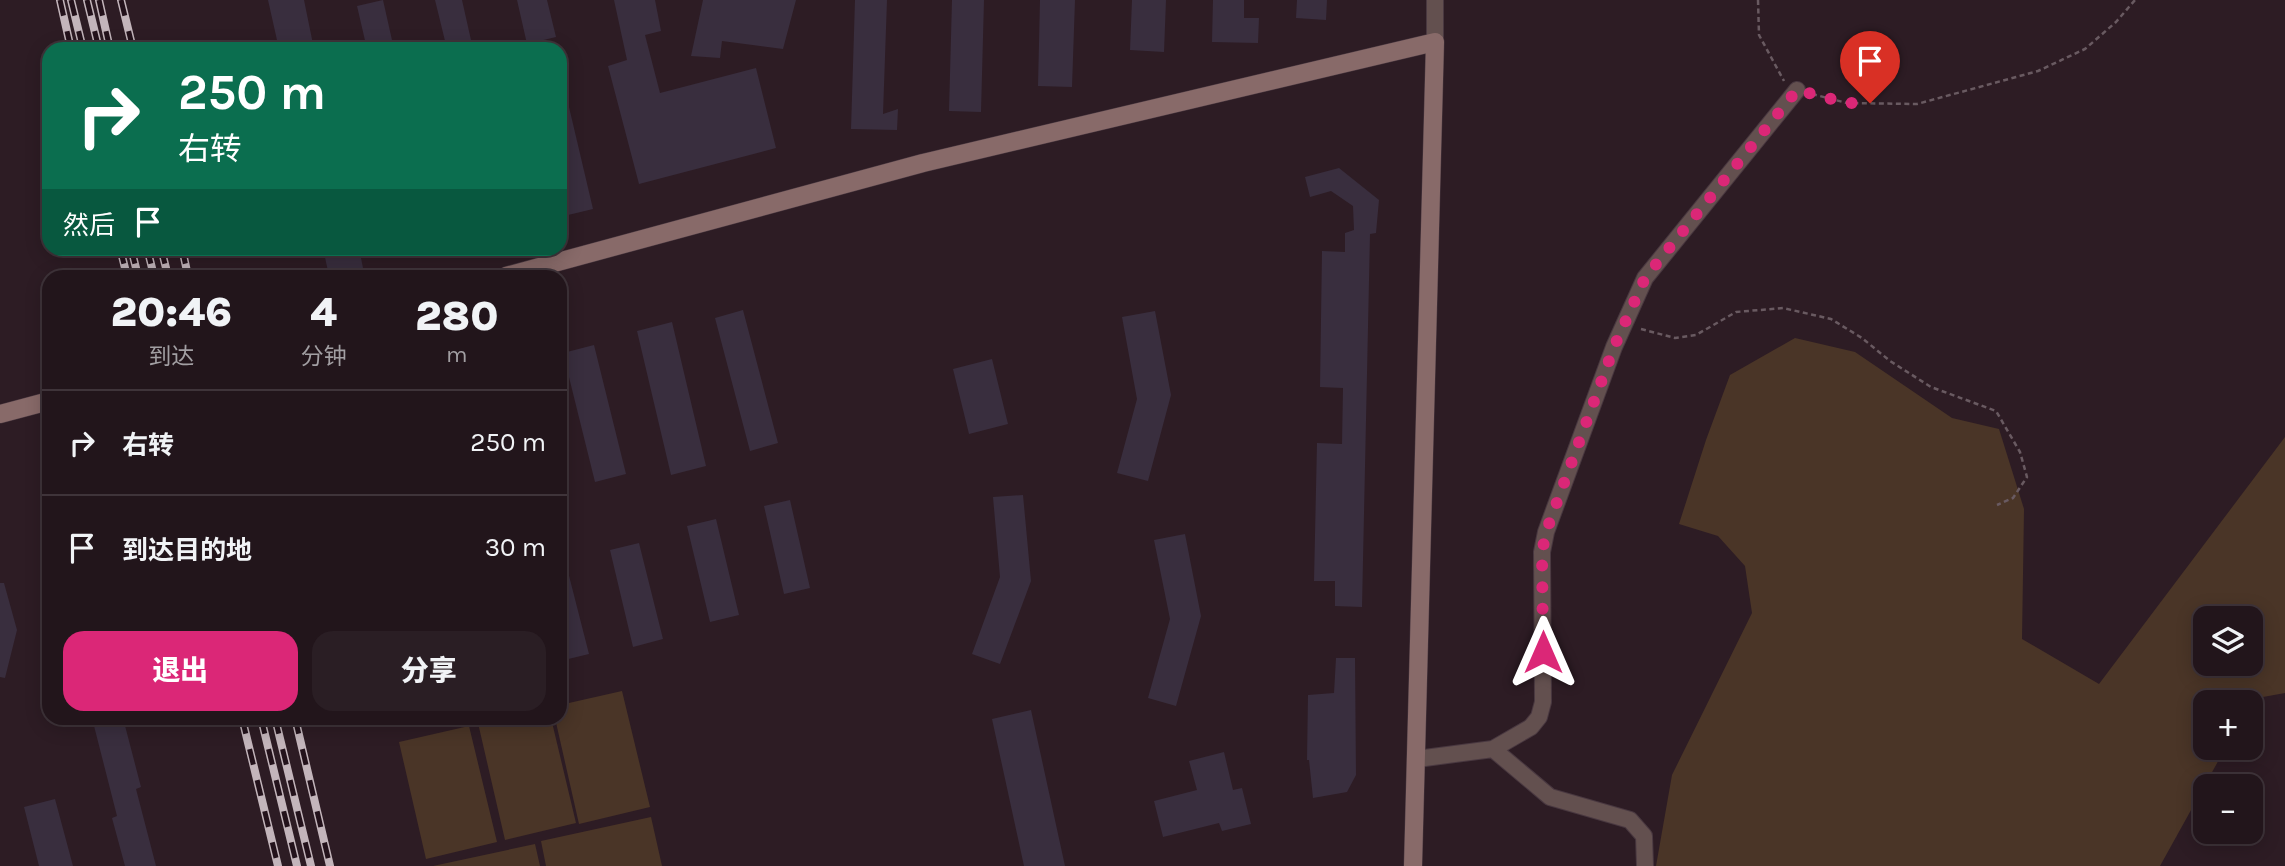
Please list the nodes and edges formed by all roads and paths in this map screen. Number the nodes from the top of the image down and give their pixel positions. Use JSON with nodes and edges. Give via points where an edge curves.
{"nodes":[{"id":1,"x":1435,"y":0,"type":"edge"},
{"id":2,"x":1758,"y":0,"type":"edge"},
{"id":3,"x":2135,"y":0,"type":"edge"},
{"id":4,"x":1435,"y":42,"type":"junction"},
{"id":5,"x":1797,"y":90,"type":"junction"},
{"id":6,"x":528,"y":270,"type":"edge"},
{"id":7,"x":1624,"y":324,"type":"junction"},
{"id":8,"x":42,"y":403,"type":"edge"},
{"id":9,"x":0,"y":414,"type":"edge"},
{"id":10,"x":1997,"y":505,"type":"dead end"},
{"id":11,"x":1493,"y":748,"type":"junction"},
{"id":12,"x":1417,"y":759,"type":"junction"},
{"id":13,"x":1413,"y":866,"type":"edge"},
{"id":14,"x":1645,"y":866,"type":"edge"}],
"edges":[{"from":1,"to":4,"type":"street"},
{"from":2,"to":5,"type":"path","via":[[1759,35],[1783,81]]},
{"from":3,"to":5,"type":"path","via":[[2085,49],[2038,71],[1917,104],[1847,103]]},
{"from":4,"to":6,"type":"main road","via":[[923,163]]},
{"from":4,"to":12,"type":"main road"},
{"from":5,"to":7,"type":"street","via":[[1645,278]]},
{"from":7,"to":10,"type":"path","via":[[1675,338],[1696,335],[1736,312],[1783,308],[1831,319],[1931,387],[1996,411],[2020,452],[2027,477],[2012,498]]},
{"from":7,"to":11,"type":"street","via":[[1544,542],[1543,702],[1539,717],[1531,727]]},
{"from":8,"to":9,"type":"main road"},
{"from":11,"to":12,"type":"street"},
{"from":11,"to":14,"type":"street","via":[[1550,797],[1630,820],[1644,836]]},
{"from":12,"to":13,"type":"main road"}]}
